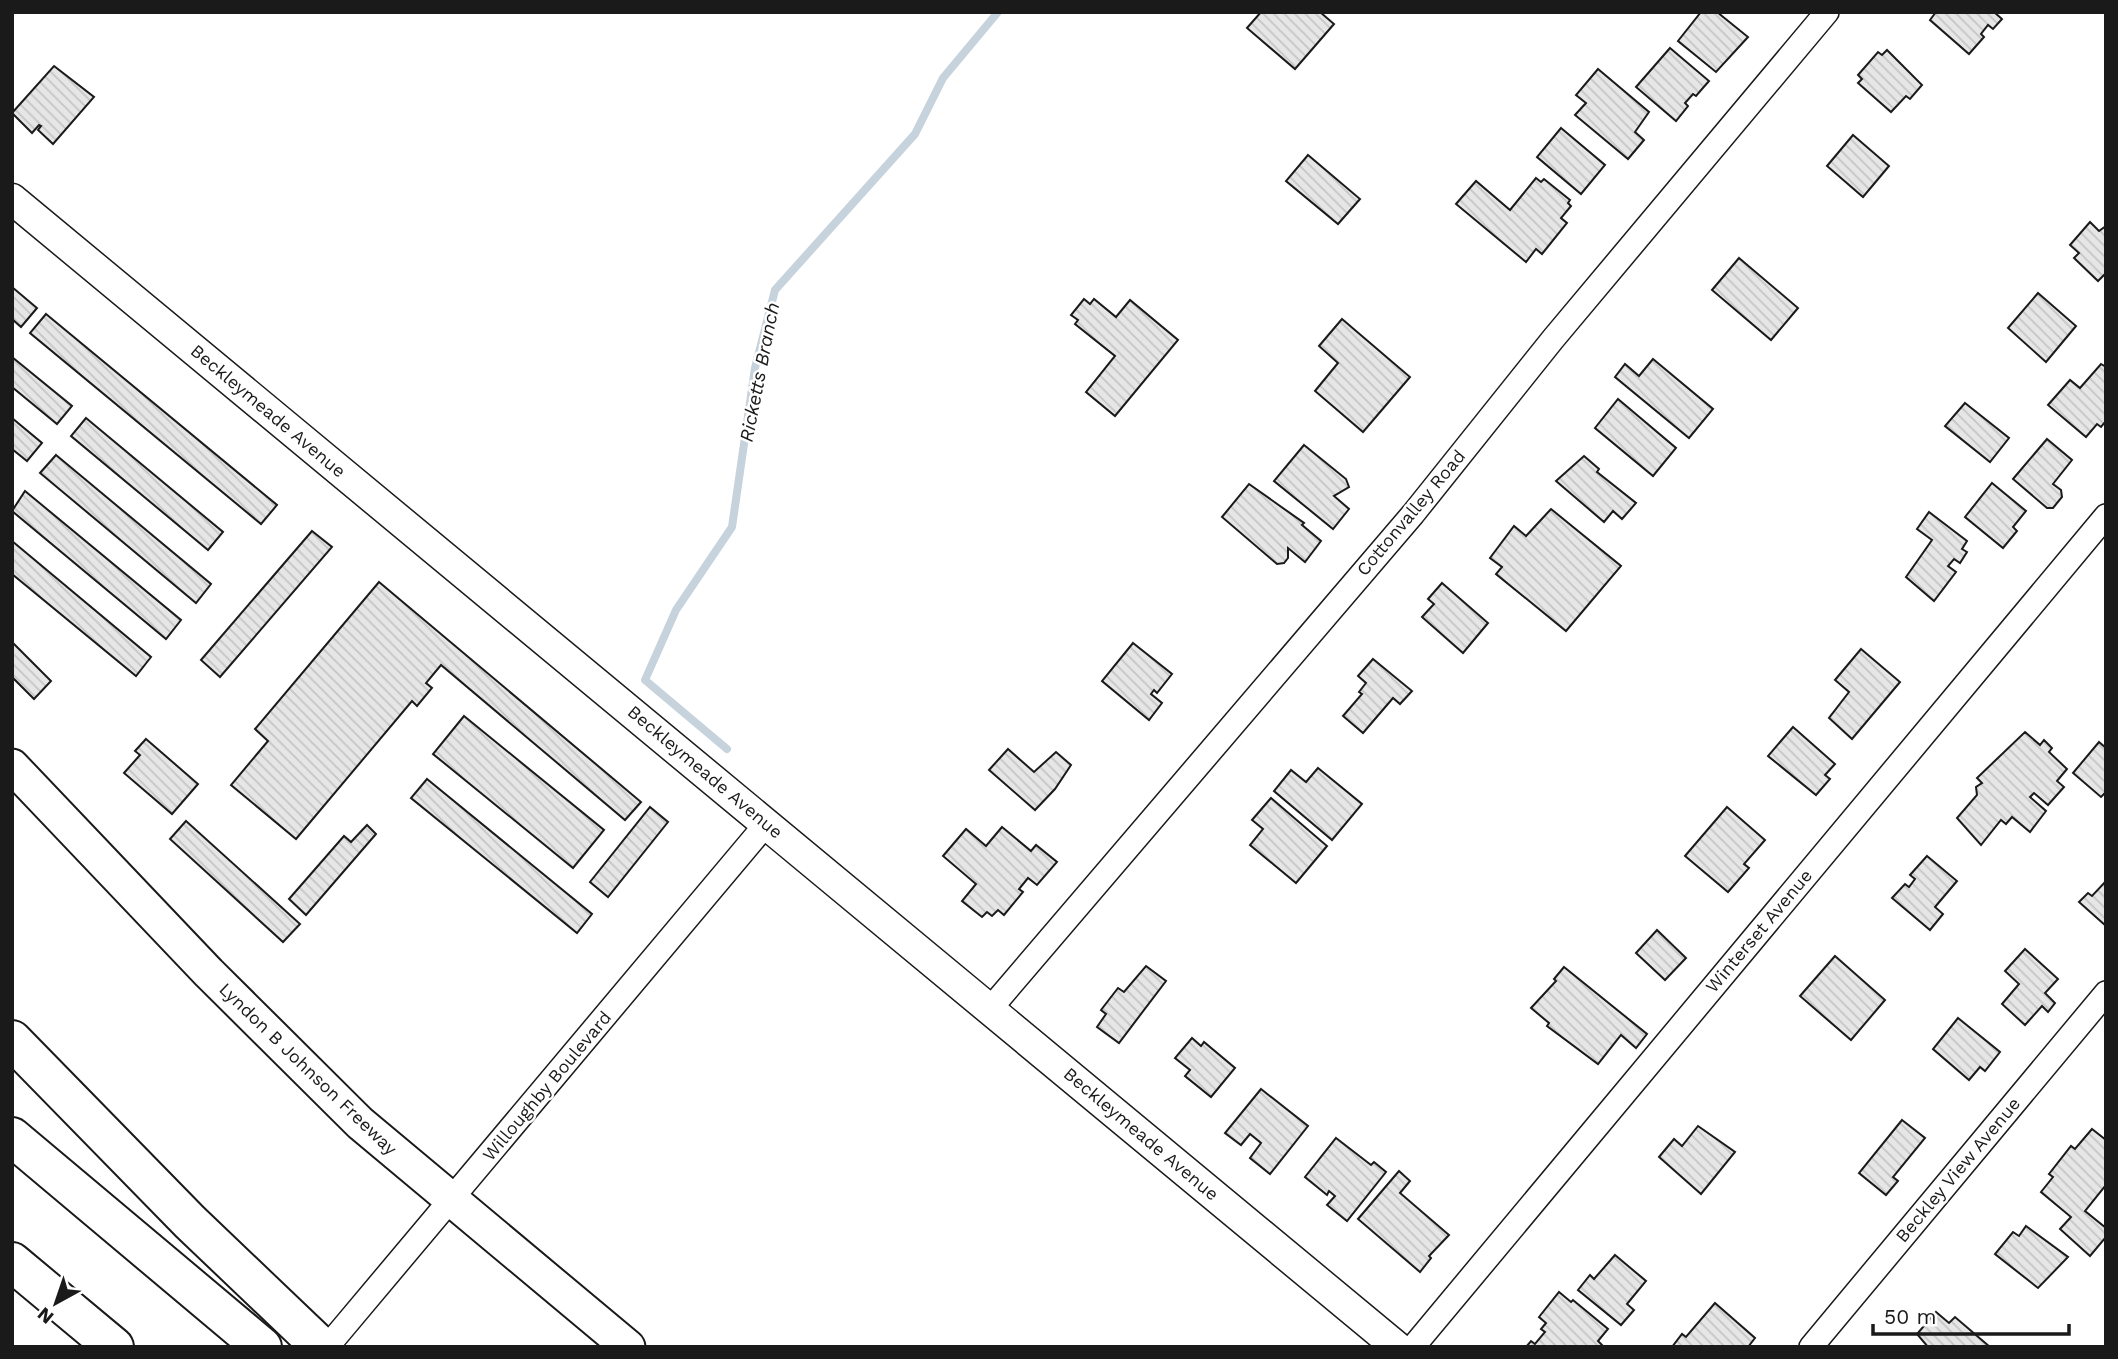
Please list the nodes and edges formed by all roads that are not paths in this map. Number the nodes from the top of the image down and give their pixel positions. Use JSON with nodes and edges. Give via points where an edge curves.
{"nodes":[{"id":1,"x":1826,"y":12,"type":"edge"},
{"id":2,"x":12,"y":199,"type":"edge"},
{"id":3,"x":2106,"y":516,"type":"edge"},
{"id":4,"x":12,"y":766,"type":"edge"},
{"id":5,"x":767,"y":823,"type":"junction"},
{"id":6,"x":2106,"y":993,"type":"edge"},
{"id":7,"x":990,"y":1009,"type":"junction"},
{"id":8,"x":12,"y":1040,"type":"edge"},
{"id":9,"x":12,"y":1137,"type":"edge"},
{"id":10,"x":452,"y":1200,"type":"junction"},
{"id":11,"x":12,"y":1264,"type":"edge"},
{"id":12,"x":114,"y":1347,"type":"edge"},
{"id":13,"x":262,"y":1347,"type":"edge"},
{"id":14,"x":321,"y":1347,"type":"edge"},
{"id":15,"x":327,"y":1347,"type":"edge"},
{"id":16,"x":628,"y":1347,"type":"edge"},
{"id":17,"x":1397,"y":1347,"type":"edge"},
{"id":18,"x":1413,"y":1347,"type":"edge"},
{"id":19,"x":1811,"y":1347,"type":"edge"}],
"edges":[{"from":1,"to":7,"type":"street","name":"Cottonvalley Road","via":[[1413,514]]},
{"from":2,"to":5,"type":"street","name":"Beckleymeade Avenue"},
{"from":3,"to":18,"type":"street","name":"Winterset Avenue"},
{"from":4,"to":10,"type":"main road","name":"Lyndon B Johnson Freeway","via":[[360,1124]]},
{"from":5,"to":7,"type":"street","name":"Beckleymeade Avenue"},
{"from":5,"to":10,"type":"street","name":"Willoughby Boulevard"},
{"from":6,"to":19,"type":"street","name":"Beckley View Avenue"},
{"from":7,"to":17,"type":"street","name":"Beckleymeade Avenue"},
{"from":8,"to":14,"type":"highway"},
{"from":9,"to":13,"type":"highway"},
{"from":10,"to":15,"type":"street","name":"Willoughby Boulevard"},
{"from":10,"to":16,"type":"main road","name":"Lyndon B Johnson Freeway"},
{"from":11,"to":12,"type":"highway"}]}
